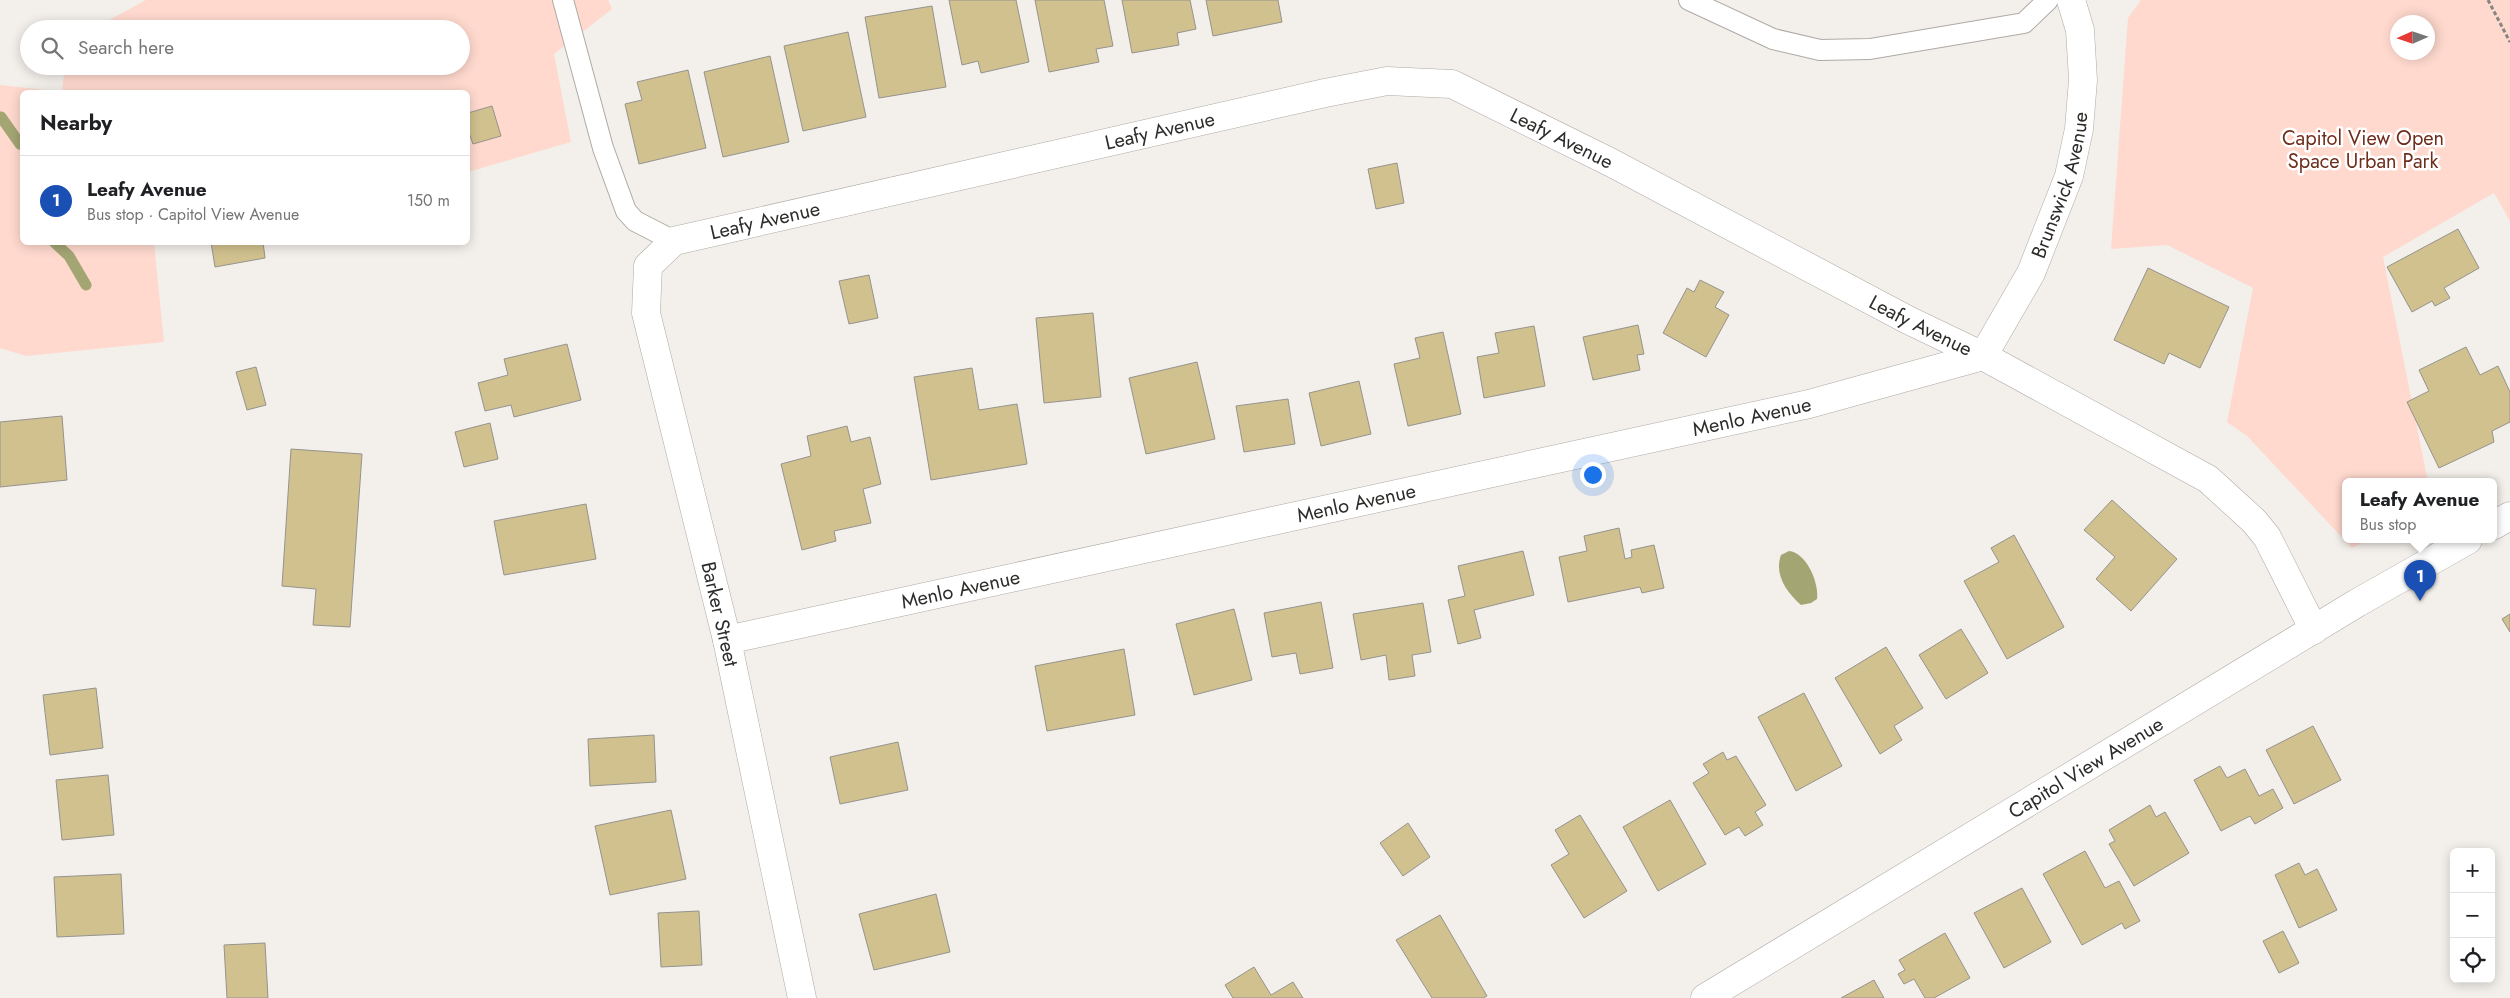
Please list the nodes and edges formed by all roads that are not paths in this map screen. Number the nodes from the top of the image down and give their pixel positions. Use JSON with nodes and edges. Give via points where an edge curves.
{"nodes":[{"id":1,"x":563,"y":0,"type":"edge"},
{"id":2,"x":1689,"y":0,"type":"edge"},
{"id":3,"x":2048,"y":0,"type":"edge"},
{"id":4,"x":2071,"y":0,"type":"edge"},
{"id":5,"x":674,"y":241,"type":"junction"},
{"id":6,"x":1983,"y":356,"type":"junction"},
{"id":7,"x":2510,"y":516,"type":"edge"},
{"id":8,"x":2497,"y":523,"type":"edge"},
{"id":9,"x":2463,"y":543,"type":"edge"},
{"id":10,"x":2314,"y":630,"type":"junction"},
{"id":11,"x":727,"y":640,"type":"junction"},
{"id":12,"x":802,"y":998,"type":"edge"},
{"id":13,"x":1705,"y":998,"type":"edge"}],
"edges":[{"from":1,"to":5,"type":"lane","via":[[603,148],[626,211],[635,221]]},
{"from":2,"to":3,"type":"lane","via":[[1773,39],[1820,50],[1870,49],[2024,23]]},
{"from":4,"to":6,"type":"street","name":"Brunswick Avenue","via":[[2080,30],[2084,80],[2070,176],[2031,274]]},
{"from":5,"to":6,"type":"street","name":"Leafy Avenue","via":[[1367,84],[1387,81],[1452,84],[1610,162],[1908,320]]},
{"from":5,"to":11,"type":"street","name":"Barker Street","via":[[648,266],[646,313]]},
{"from":6,"to":10,"type":"street","name":"Leafy Avenue","via":[[2208,479],[2254,521],[2267,538]]},
{"from":6,"to":11,"type":"street","name":"Menlo Avenue","via":[[1809,404]]},
{"from":7,"to":8,"type":"street"},
{"from":9,"to":10,"type":"street","name":"Capitol View Avenue"},
{"from":10,"to":13,"type":"street","name":"Capitol View Avenue"},
{"from":11,"to":12,"type":"street","name":"Barker Street"}]}
